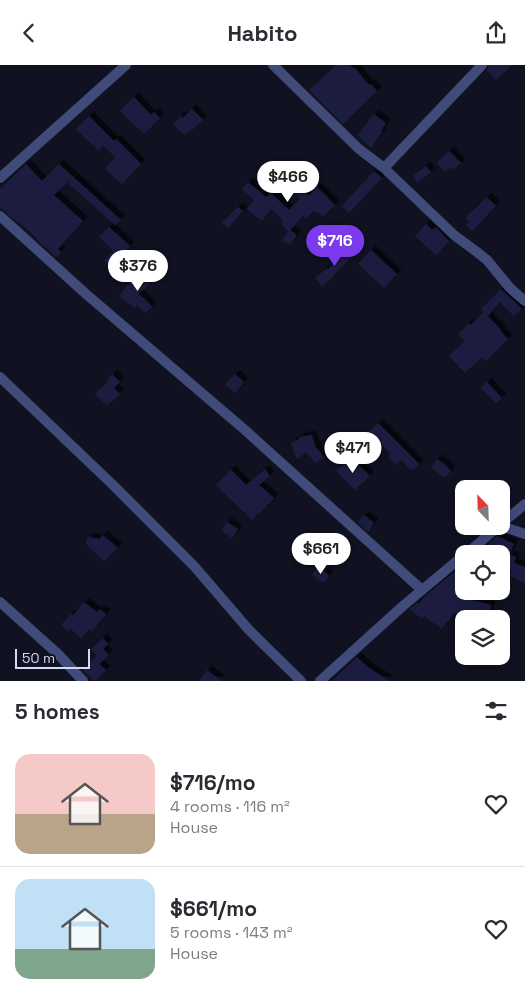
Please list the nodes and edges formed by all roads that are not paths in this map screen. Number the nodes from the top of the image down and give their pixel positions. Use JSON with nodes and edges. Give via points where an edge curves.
{"nodes":[{"id":1,"x":126,"y":65,"type":"edge"},
{"id":2,"x":273,"y":65,"type":"edge"},
{"id":3,"x":482,"y":65,"type":"edge"},
{"id":4,"x":384,"y":168,"type":"junction"},
{"id":5,"x":0,"y":178,"type":"edge"},
{"id":6,"x":0,"y":215,"type":"edge"},
{"id":7,"x":525,"y":301,"type":"edge"},
{"id":8,"x":0,"y":377,"type":"edge"},
{"id":9,"x":525,"y":504,"type":"edge"},
{"id":10,"x":510,"y":517,"type":"edge"},
{"id":11,"x":510,"y":529,"type":"edge"},
{"id":12,"x":488,"y":535,"type":"edge"},
{"id":13,"x":525,"y":535,"type":"edge"},
{"id":14,"x":477,"y":545,"type":"edge"},
{"id":15,"x":455,"y":563,"type":"edge"},
{"id":16,"x":422,"y":590,"type":"junction"},
{"id":17,"x":0,"y":602,"type":"edge"},
{"id":18,"x":83,"y":681,"type":"edge"},
{"id":19,"x":301,"y":681,"type":"edge"},
{"id":20,"x":320,"y":681,"type":"edge"}],
"edges":[{"from":1,"to":5,"type":"street"},
{"from":2,"to":4,"type":"street","via":[[359,149]]},
{"from":3,"to":4,"type":"street"},
{"from":4,"to":7,"type":"street","via":[[454,235],[487,260]]},
{"from":6,"to":16,"type":"street"},
{"from":8,"to":19,"type":"street","via":[[187,559]]},
{"from":9,"to":10,"type":"street"},
{"from":11,"to":13,"type":"street"},
{"from":12,"to":14,"type":"street"},
{"from":15,"to":16,"type":"street"},
{"from":16,"to":20,"type":"street"},
{"from":17,"to":18,"type":"street"}]}
